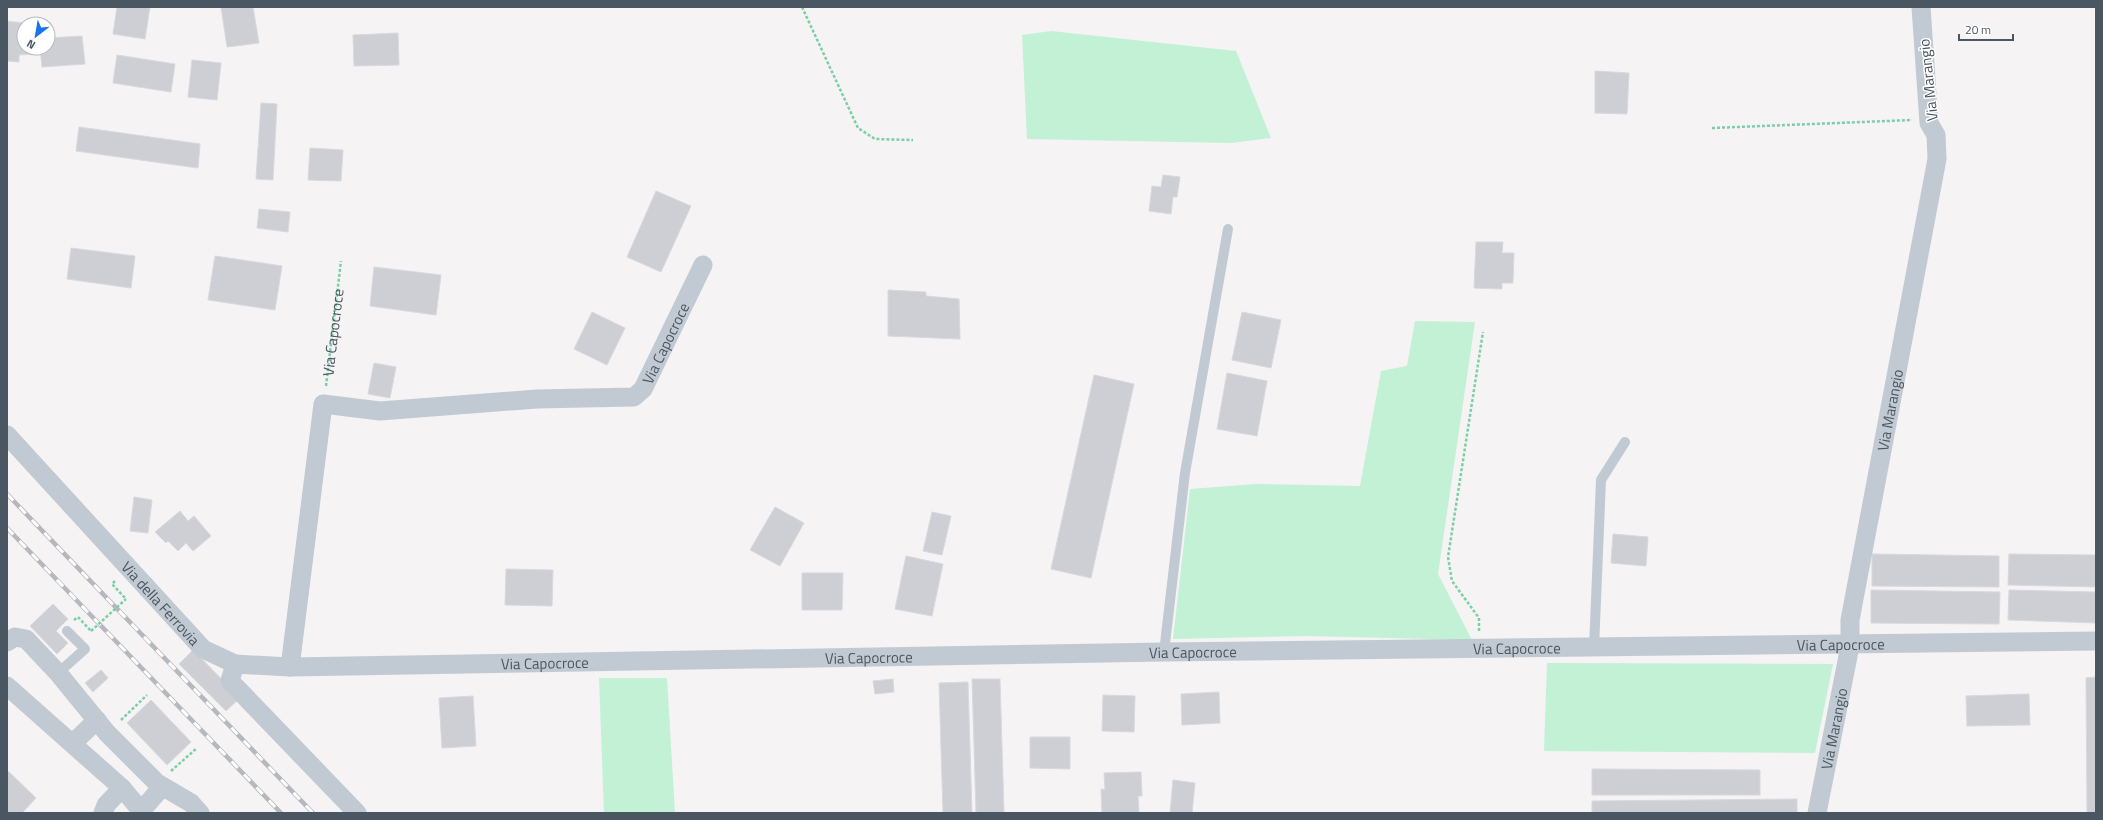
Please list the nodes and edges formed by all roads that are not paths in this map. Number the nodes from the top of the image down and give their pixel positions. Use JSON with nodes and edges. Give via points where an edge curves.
{"nodes":[{"id":1,"x":1921,"y":7,"type":"edge"},
{"id":2,"x":1228,"y":229,"type":"dead end"},
{"id":3,"x":703,"y":265,"type":"dead end"},
{"id":4,"x":7,"y":435,"type":"edge"},
{"id":5,"x":1624,"y":442,"type":"dead end"},
{"id":6,"x":67,"y":631,"type":"dead end"},
{"id":7,"x":2096,"y":641,"type":"edge"},
{"id":8,"x":7,"y":642,"type":"edge"},
{"id":9,"x":1850,"y":646,"type":"junction"},
{"id":10,"x":1594,"y":648,"type":"junction"},
{"id":11,"x":1164,"y":652,"type":"junction"},
{"id":12,"x":235,"y":664,"type":"junction"},
{"id":13,"x":290,"y":667,"type":"junction"},
{"id":14,"x":58,"y":672,"type":"junction"},
{"id":15,"x":7,"y":686,"type":"edge"},
{"id":16,"x":102,"y":726,"type":"junction"},
{"id":17,"x":73,"y":743,"type":"junction"},
{"id":18,"x":159,"y":785,"type":"junction"},
{"id":19,"x":122,"y":788,"type":"junction"},
{"id":20,"x":142,"y":812,"type":"edge"},
{"id":21,"x":103,"y":813,"type":"edge"},
{"id":22,"x":200,"y":813,"type":"edge"},
{"id":23,"x":357,"y":813,"type":"edge"},
{"id":24,"x":1817,"y":813,"type":"edge"}],
"edges":[{"from":1,"to":9,"type":"street","name":"Via Marangio","via":[[1929,123],[1936,134],[1937,159],[1850,620]]},
{"from":2,"to":11,"type":"lane","via":[[1185,473]]},
{"from":3,"to":13,"type":"street","name":"Via Capocroce","via":[[643,389],[634,397],[537,399],[380,411],[323,404]]},
{"from":4,"to":12,"type":"street","name":"Via della Ferrovia","via":[[203,649]]},
{"from":5,"to":10,"type":"lane","via":[[1601,480]]},
{"from":6,"to":14,"type":"lane","via":[[84,649]]},
{"from":7,"to":9,"type":"street","name":"Via Capocroce"},
{"from":8,"to":14,"type":"street","via":[[15,637],[26,639]]},
{"from":9,"to":10,"type":"street","name":"Via Capocroce"},
{"from":9,"to":24,"type":"street","name":"Via Marangio"},
{"from":10,"to":11,"type":"street","name":"Via Capocroce"},
{"from":11,"to":13,"type":"street","name":"Via Capocroce"},
{"from":12,"to":13,"type":"street","name":"Via Capocroce"},
{"from":12,"to":23,"type":"street","via":[[230,681]]},
{"from":14,"to":16,"type":"street"},
{"from":15,"to":17,"type":"street"},
{"from":16,"to":17,"type":"street"},
{"from":16,"to":18,"type":"street"},
{"from":17,"to":19,"type":"street"},
{"from":18,"to":20,"type":"street"},
{"from":18,"to":22,"type":"street","via":[[191,803]]},
{"from":19,"to":20,"type":"street"},
{"from":19,"to":21,"type":"street"}]}
